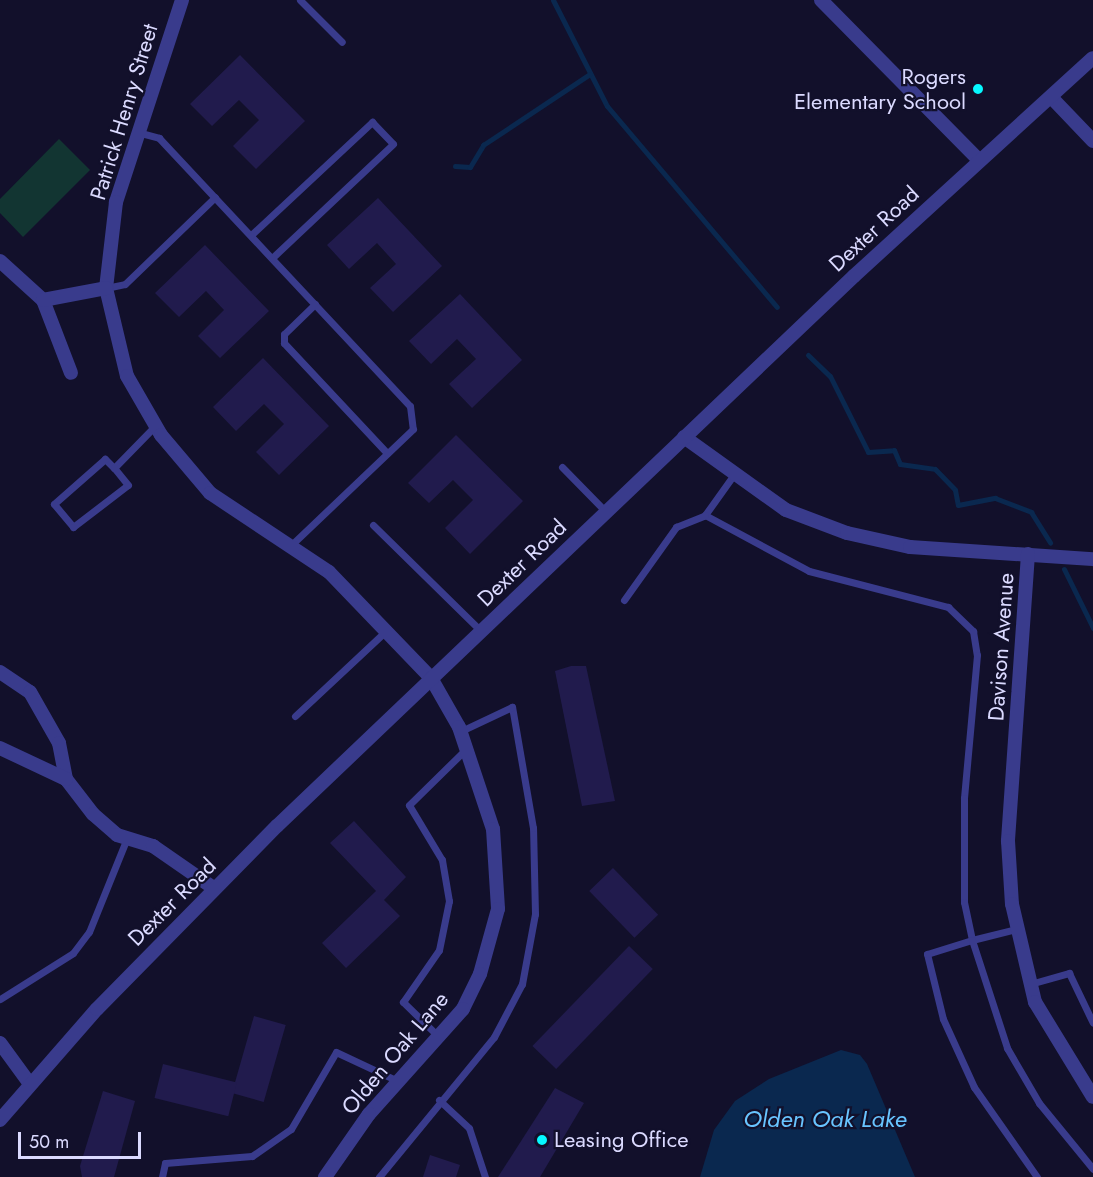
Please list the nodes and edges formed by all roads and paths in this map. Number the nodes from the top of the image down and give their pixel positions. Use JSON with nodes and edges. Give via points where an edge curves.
{"nodes":[{"id":1,"x":182,"y":0,"type":"edge"},
{"id":2,"x":300,"y":0,"type":"edge"},
{"id":3,"x":821,"y":0,"type":"edge"},
{"id":4,"x":342,"y":42,"type":"dead end"},
{"id":5,"x":1093,"y":58,"type":"edge"},
{"id":6,"x":1051,"y":97,"type":"junction"},
{"id":7,"x":135,"y":132,"type":"junction"},
{"id":8,"x":1093,"y":141,"type":"edge"},
{"id":9,"x":979,"y":160,"type":"junction"},
{"id":10,"x":215,"y":197,"type":"junction"},
{"id":11,"x":251,"y":236,"type":"junction"},
{"id":12,"x":272,"y":258,"type":"junction"},
{"id":13,"x":0,"y":261,"type":"edge"},
{"id":14,"x":106,"y":288,"type":"junction"},
{"id":15,"x":43,"y":300,"type":"junction"},
{"id":16,"x":315,"y":304,"type":"junction"},
{"id":17,"x":71,"y":373,"type":"dead end"},
{"id":18,"x":155,"y":426,"type":"junction"},
{"id":19,"x":684,"y":437,"type":"junction"},
{"id":20,"x":387,"y":453,"type":"junction"},
{"id":21,"x":562,"y":467,"type":"dead end"},
{"id":22,"x":114,"y":468,"type":"junction"},
{"id":23,"x":735,"y":473,"type":"junction"},
{"id":24,"x":606,"y":512,"type":"junction"},
{"id":25,"x":705,"y":515,"type":"junction"},
{"id":26,"x":374,"y":525,"type":"dead end"},
{"id":27,"x":291,"y":546,"type":"junction"},
{"id":28,"x":1028,"y":554,"type":"junction"},
{"id":29,"x":1093,"y":559,"type":"edge"},
{"id":30,"x":624,"y":600,"type":"dead end"},
{"id":31,"x":387,"y":630,"type":"junction"},
{"id":32,"x":481,"y":631,"type":"junction"},
{"id":33,"x":0,"y":672,"type":"edge"},
{"id":34,"x":431,"y":678,"type":"junction"},
{"id":35,"x":295,"y":716,"type":"dead end"},
{"id":36,"x":460,"y":731,"type":"junction"},
{"id":37,"x":0,"y":748,"type":"edge"},
{"id":38,"x":466,"y":749,"type":"junction"},
{"id":39,"x":66,"y":779,"type":"junction"},
{"id":40,"x":128,"y":838,"type":"junction"},
{"id":41,"x":215,"y":889,"type":"junction"},
{"id":42,"x":1016,"y":928,"type":"junction"},
{"id":43,"x":972,"y":940,"type":"junction"},
{"id":44,"x":1030,"y":984,"type":"junction"},
{"id":45,"x":0,"y":999,"type":"edge"},
{"id":46,"x":1093,"y":1023,"type":"edge"},
{"id":47,"x":438,"y":1036,"type":"junction"},
{"id":48,"x":0,"y":1043,"type":"edge"},
{"id":49,"x":398,"y":1082,"type":"junction"},
{"id":50,"x":30,"y":1084,"type":"junction"},
{"id":51,"x":1093,"y":1097,"type":"edge"},
{"id":52,"x":440,"y":1100,"type":"junction"},
{"id":53,"x":0,"y":1120,"type":"edge"},
{"id":54,"x":1093,"y":1169,"type":"edge"},
{"id":55,"x":162,"y":1177,"type":"edge"},
{"id":56,"x":325,"y":1177,"type":"edge"},
{"id":57,"x":379,"y":1177,"type":"edge"},
{"id":58,"x":484,"y":1177,"type":"edge"},
{"id":59,"x":1037,"y":1177,"type":"edge"}],
"edges":[{"from":1,"to":7,"type":"street","name":"Patrick Henry Street"},
{"from":2,"to":4,"type":"lane"},
{"from":3,"to":9,"type":"street"},
{"from":5,"to":6,"type":"street","name":"Dexter Road"},
{"from":6,"to":8,"type":"street"},
{"from":6,"to":9,"type":"street","name":"Dexter Road"},
{"from":7,"to":10,"type":"lane","via":[[159,138]]},
{"from":7,"to":14,"type":"street","name":"Patrick Henry Street","via":[[116,202]]},
{"from":9,"to":19,"type":"street","name":"Dexter Road"},
{"from":10,"to":11,"type":"lane"},
{"from":10,"to":14,"type":"lane","via":[[125,284]]},
{"from":11,"to":12,"type":"lane"},
{"from":11,"to":12,"type":"lane","via":[[372,122],[393,144]]},
{"from":12,"to":16,"type":"lane"},
{"from":13,"to":15,"type":"street"},
{"from":14,"to":15,"type":"street"},
{"from":14,"to":18,"type":"street","name":"Patrick Henry Street","via":[[127,376]]},
{"from":15,"to":17,"type":"street"},
{"from":16,"to":20,"type":"lane","via":[[410,406],[413,429]]},
{"from":16,"to":20,"type":"lane","via":[[284,334],[284,343]]},
{"from":18,"to":22,"type":"lane"},
{"from":18,"to":27,"type":"street","name":"Patrick Henry Street","via":[[210,493]]},
{"from":19,"to":23,"type":"street","name":"Davison Avenue"},
{"from":19,"to":24,"type":"street","name":"Dexter Road"},
{"from":20,"to":27,"type":"lane"},
{"from":21,"to":24,"type":"lane"},
{"from":22,"to":22,"type":"lane","via":[[128,485],[74,527],[54,504],[105,459]]},
{"from":23,"to":25,"type":"lane"},
{"from":23,"to":28,"type":"street","name":"Davison Avenue","via":[[786,510],[847,533],[910,547]]},
{"from":24,"to":32,"type":"street","name":"Dexter Road"},
{"from":25,"to":30,"type":"lane","via":[[676,527]]},
{"from":25,"to":43,"type":"lane","via":[[809,571],[948,607],[973,631],[977,655],[962,856]]},
{"from":26,"to":32,"type":"lane"},
{"from":27,"to":31,"type":"street","name":"Patrick Henry Street","via":[[328,572]]},
{"from":28,"to":29,"type":"street"},
{"from":28,"to":42,"type":"street","name":"Davison Avenue","via":[[1008,841]]},
{"from":31,"to":34,"type":"street","name":"Patrick Henry Street"},
{"from":31,"to":35,"type":"lane"},
{"from":32,"to":34,"type":"street","name":"Dexter Road"},
{"from":33,"to":39,"type":"street","via":[[30,692],[59,743]]},
{"from":34,"to":36,"type":"street","name":"Olden Oak Lane"},
{"from":34,"to":41,"type":"street","name":"Dexter Road"},
{"from":36,"to":38,"type":"street","name":"Olden Oak Lane"},
{"from":36,"to":52,"type":"lane","via":[[512,707],[533,828],[534,914],[522,984],[494,1037]]},
{"from":37,"to":39,"type":"street"},
{"from":38,"to":47,"type":"street","name":"Olden Oak Lane","via":[[493,829],[498,909],[480,974],[463,1009]]},
{"from":38,"to":47,"type":"lane","via":[[409,805],[442,860],[449,901],[439,950],[403,1002]]},
{"from":39,"to":40,"type":"street","via":[[93,814]]},
{"from":40,"to":41,"type":"street","via":[[153,846]]},
{"from":40,"to":45,"type":"lane","via":[[89,932],[73,953]]},
{"from":41,"to":50,"type":"street","name":"Dexter Road"},
{"from":42,"to":43,"type":"lane"},
{"from":42,"to":44,"type":"street","name":"Davison Avenue"},
{"from":43,"to":54,"type":"lane","via":[[1007,1048],[1039,1103]]},
{"from":43,"to":59,"type":"lane","via":[[927,954],[943,1019],[999,1129]]},
{"from":44,"to":46,"type":"lane","via":[[1069,973]]},
{"from":44,"to":51,"type":"street","name":"Davison Avenue","via":[[1059,1048]]},
{"from":47,"to":49,"type":"street","name":"Olden Oak Lane"},
{"from":48,"to":50,"type":"street"},
{"from":49,"to":55,"type":"lane","via":[[336,1052],[291,1129],[252,1156],[165,1163]]},
{"from":49,"to":56,"type":"street","name":"Olden Oak Lane"},
{"from":50,"to":53,"type":"street","name":"Dexter Road"},
{"from":52,"to":57,"type":"lane"},
{"from":52,"to":58,"type":"lane","via":[[469,1128]]}]}
